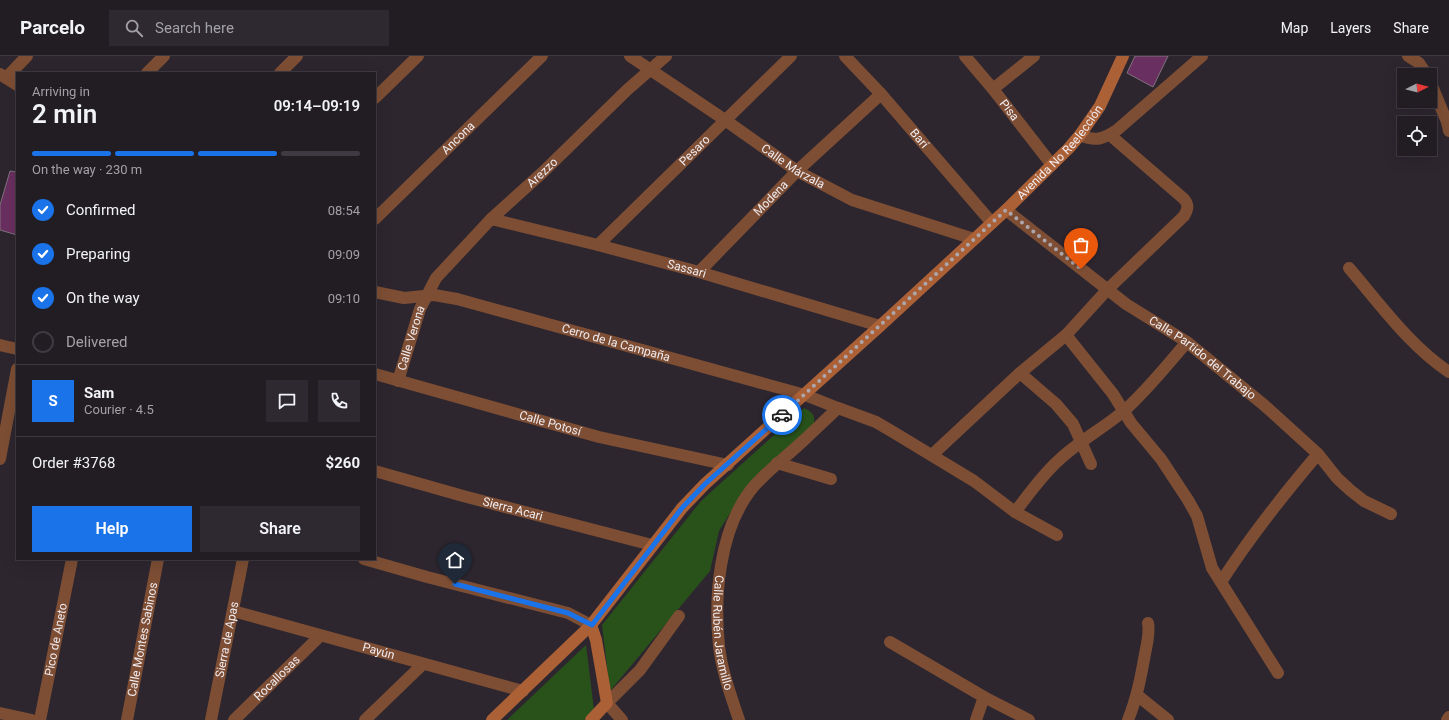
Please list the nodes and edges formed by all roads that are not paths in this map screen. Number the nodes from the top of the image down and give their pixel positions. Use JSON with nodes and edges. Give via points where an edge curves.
{"nodes":[{"id":1,"x":27,"y":56,"type":"edge"},
{"id":2,"x":164,"y":56,"type":"edge"},
{"id":3,"x":297,"y":56,"type":"edge"},
{"id":4,"x":418,"y":56,"type":"edge"},
{"id":5,"x":542,"y":56,"type":"edge"},
{"id":6,"x":630,"y":56,"type":"edge"},
{"id":7,"x":666,"y":56,"type":"edge"},
{"id":8,"x":791,"y":56,"type":"edge"},
{"id":9,"x":845,"y":56,"type":"edge"},
{"id":10,"x":965,"y":56,"type":"edge"},
{"id":11,"x":1034,"y":56,"type":"edge"},
{"id":12,"x":1123,"y":56,"type":"edge"},
{"id":13,"x":1202,"y":56,"type":"edge"},
{"id":14,"x":1408,"y":56,"type":"edge"},
{"id":15,"x":1422,"y":68,"type":"edge"},
{"id":16,"x":650,"y":70,"type":"junction"},
{"id":17,"x":148,"y":72,"type":"edge"},
{"id":18,"x":281,"y":72,"type":"edge"},
{"id":19,"x":3,"y":76,"type":"edge"},
{"id":20,"x":16,"y":84,"type":"edge"},
{"id":21,"x":993,"y":89,"type":"junction"},
{"id":22,"x":881,"y":94,"type":"junction"},
{"id":23,"x":376,"y":97,"type":"edge"},
{"id":24,"x":1437,"y":98,"type":"edge"},
{"id":25,"x":725,"y":120,"type":"junction"},
{"id":26,"x":1449,"y":131,"type":"edge"},
{"id":27,"x":1080,"y":135,"type":"junction"},
{"id":28,"x":1110,"y":135,"type":"junction"},
{"id":29,"x":1052,"y":165,"type":"junction"},
{"id":30,"x":797,"y":171,"type":"junction"},
{"id":31,"x":1006,"y":210,"type":"junction"},
{"id":32,"x":376,"y":218,"type":"edge"},
{"id":33,"x":491,"y":219,"type":"junction"},
{"id":34,"x":992,"y":223,"type":"junction"},
{"id":35,"x":974,"y":239,"type":"junction"},
{"id":36,"x":598,"y":245,"type":"junction"},
{"id":37,"x":1349,"y":268,"type":"dead end"},
{"id":38,"x":699,"y":272,"type":"junction"},
{"id":39,"x":1107,"y":290,"type":"junction"},
{"id":40,"x":376,"y":292,"type":"edge"},
{"id":41,"x":425,"y":296,"type":"junction"},
{"id":42,"x":880,"y":326,"type":"junction"},
{"id":43,"x":1066,"y":335,"type":"junction"},
{"id":44,"x":1187,"y":342,"type":"junction"},
{"id":45,"x":0,"y":345,"type":"edge"},
{"id":46,"x":16,"y":349,"type":"edge"},
{"id":47,"x":1449,"y":372,"type":"edge"},
{"id":48,"x":1020,"y":373,"type":"junction"},
{"id":49,"x":16,"y":374,"type":"edge"},
{"id":50,"x":376,"y":374,"type":"edge"},
{"id":51,"x":398,"y":380,"type":"junction"},
{"id":52,"x":805,"y":395,"type":"junction"},
{"id":53,"x":838,"y":408,"type":"junction"},
{"id":54,"x":1124,"y":410,"type":"junction"},
{"id":55,"x":1081,"y":441,"type":"junction"},
{"id":56,"x":1318,"y":454,"type":"junction"},
{"id":57,"x":932,"y":455,"type":"junction"},
{"id":58,"x":0,"y":459,"type":"edge"},
{"id":59,"x":777,"y":463,"type":"junction"},
{"id":60,"x":1091,"y":464,"type":"dead end"},
{"id":61,"x":728,"y":465,"type":"junction"},
{"id":62,"x":376,"y":471,"type":"edge"},
{"id":63,"x":831,"y":479,"type":"dead end"},
{"id":64,"x":1016,"y":512,"type":"junction"},
{"id":65,"x":1391,"y":514,"type":"dead end"},
{"id":66,"x":1057,"y":535,"type":"dead end"},
{"id":67,"x":652,"y":546,"type":"junction"},
{"id":68,"x":72,"y":560,"type":"edge"},
{"id":69,"x":158,"y":560,"type":"edge"},
{"id":70,"x":244,"y":560,"type":"edge"},
{"id":71,"x":368,"y":560,"type":"edge"},
{"id":72,"x":1221,"y":582,"type":"junction"},
{"id":73,"x":233,"y":611,"type":"junction"},
{"id":74,"x":679,"y":616,"type":"dead end"},
{"id":75,"x":1148,"y":623,"type":"dead end"},
{"id":76,"x":592,"y":625,"type":"junction"},
{"id":77,"x":320,"y":636,"type":"junction"},
{"id":78,"x":890,"y":642,"type":"dead end"},
{"id":79,"x":423,"y":664,"type":"junction"},
{"id":80,"x":1278,"y":673,"type":"dead end"},
{"id":81,"x":523,"y":691,"type":"junction"},
{"id":82,"x":1137,"y":695,"type":"junction"},
{"id":83,"x":984,"y":697,"type":"junction"},
{"id":84,"x":607,"y":703,"type":"junction"},
{"id":85,"x":0,"y":713,"type":"edge"},
{"id":86,"x":1449,"y":717,"type":"edge"},
{"id":87,"x":32,"y":720,"type":"edge"},
{"id":88,"x":40,"y":720,"type":"edge"},
{"id":89,"x":128,"y":720,"type":"edge"},
{"id":90,"x":211,"y":720,"type":"edge"},
{"id":91,"x":234,"y":720,"type":"edge"},
{"id":92,"x":365,"y":720,"type":"edge"},
{"id":93,"x":492,"y":720,"type":"edge"},
{"id":94,"x":591,"y":720,"type":"edge"},
{"id":95,"x":622,"y":720,"type":"edge"},
{"id":96,"x":739,"y":720,"type":"edge"},
{"id":97,"x":976,"y":720,"type":"edge"},
{"id":98,"x":1028,"y":720,"type":"edge"},
{"id":99,"x":1128,"y":720,"type":"edge"},
{"id":100,"x":1168,"y":720,"type":"edge"},
{"id":101,"x":1447,"y":720,"type":"edge"}],
"edges":[{"from":1,"to":19,"type":"street"},
{"from":2,"to":17,"type":"street"},
{"from":3,"to":18,"type":"street"},
{"from":4,"to":23,"type":"street"},
{"from":5,"to":32,"type":"street","name":"Ancona"},
{"from":6,"to":16,"type":"street","name":"Calle Márzala"},
{"from":7,"to":16,"type":"street","name":"Arezzo"},
{"from":8,"to":25,"type":"street","name":"Pesaro"},
{"from":9,"to":22,"type":"street","name":"Barí"},
{"from":10,"to":21,"type":"street","name":"Pisa"},
{"from":11,"to":21,"type":"street"},
{"from":12,"to":27,"type":"street","name":"Avenida No Reelección","via":[[1100,106]]},
{"from":13,"to":28,"type":"street"},
{"from":14,"to":15,"type":"street"},
{"from":16,"to":25,"type":"street","name":"Calle Márzala"},
{"from":16,"to":33,"type":"street","name":"Arezzo"},
{"from":19,"to":20,"type":"street"},
{"from":21,"to":29,"type":"street","name":"Pisa"},
{"from":22,"to":30,"type":"street","name":"Modena"},
{"from":22,"to":34,"type":"street","name":"Barí"},
{"from":24,"to":26,"type":"street"},
{"from":25,"to":30,"type":"street","name":"Calle Márzala"},
{"from":25,"to":36,"type":"street","name":"Pesaro"},
{"from":27,"to":28,"type":"street","via":[[1097,139]]},
{"from":27,"to":29,"type":"street","name":"Avenida No Reelección"},
{"from":28,"to":39,"type":"street","via":[[1184,199],[1188,208],[1184,216]]},
{"from":29,"to":31,"type":"street","name":"Avenida No Reelección"},
{"from":30,"to":35,"type":"street","name":"Calle Márzala","via":[[852,200]]},
{"from":30,"to":38,"type":"street","name":"Modena"},
{"from":31,"to":34,"type":"street","name":"Avenida No Reelección"},
{"from":31,"to":39,"type":"street","name":"Calle Partido del Trabajo"},
{"from":33,"to":36,"type":"street","name":"Sassari"},
{"from":33,"to":41,"type":"street","name":"Arezzo","via":[[436,278]]},
{"from":34,"to":35,"type":"street","name":"Avenida No Reelección"},
{"from":35,"to":42,"type":"street","name":"Avenida No Reelección"},
{"from":36,"to":38,"type":"street","name":"Sassari"},
{"from":37,"to":47,"type":"street","via":[[1423,352]]},
{"from":38,"to":42,"type":"street","name":"Sassari"},
{"from":39,"to":43,"type":"street"},
{"from":39,"to":44,"type":"street","name":"Calle Partido del Trabajo"},
{"from":40,"to":41,"type":"street","name":"Cerro de la Campaña","via":[[404,298]]},
{"from":41,"to":51,"type":"street","name":"Calle Verona","via":[[414,323]]},
{"from":41,"to":52,"type":"street","name":"Cerro de la Campaña","via":[[457,299]]},
{"from":42,"to":52,"type":"street","name":"Avenida No Reelección"},
{"from":43,"to":48,"type":"street"},
{"from":43,"to":54,"type":"street"},
{"from":44,"to":54,"type":"street"},
{"from":44,"to":56,"type":"street","name":"Calle Partido del Trabajo","via":[[1264,405]]},
{"from":45,"to":46,"type":"street"},
{"from":48,"to":55,"type":"street","via":[[1056,404],[1073,424]]},
{"from":48,"to":57,"type":"street"},
{"from":49,"to":58,"type":"street"},
{"from":50,"to":51,"type":"street","name":"Calle Potosí"},
{"from":51,"to":61,"type":"street","name":"Calle Potosí","via":[[599,437]]},
{"from":52,"to":53,"type":"street"},
{"from":52,"to":61,"type":"street","name":"Avenida No Reelección"},
{"from":53,"to":57,"type":"street","via":[[876,422]]},
{"from":53,"to":59,"type":"street","name":"Calle Rubén Jaramillo"},
{"from":54,"to":55,"type":"street"},
{"from":54,"to":72,"type":"street","via":[[1188,500],[1197,516],[1212,568]]},
{"from":55,"to":60,"type":"street"},
{"from":55,"to":64,"type":"street","via":[[1047,471]]},
{"from":56,"to":65,"type":"street","name":"Calle Partido del Trabajo","via":[[1350,490],[1364,501]]},
{"from":56,"to":72,"type":"street","via":[[1244,546]]},
{"from":57,"to":64,"type":"street","via":[[974,481]]},
{"from":59,"to":63,"type":"street"},
{"from":59,"to":96,"type":"street","name":"Calle Rubén Jaramillo","via":[[750,491],[737,512],[720,572],[720,647]]},
{"from":61,"to":67,"type":"street","name":"Avenida No Reelección","via":[[682,508]]},
{"from":62,"to":67,"type":"street","name":"Sierra Acari"},
{"from":64,"to":66,"type":"street"},
{"from":67,"to":76,"type":"street","name":"Avenida No Reelección"},
{"from":68,"to":88,"type":"street","name":"Pico de Aneto"},
{"from":69,"to":89,"type":"street","name":"Calle Montes Sabinos"},
{"from":70,"to":73,"type":"street","name":"Sierra de Apas"},
{"from":71,"to":76,"type":"street","via":[[568,613]]},
{"from":72,"to":80,"type":"street"},
{"from":73,"to":77,"type":"street","name":"Payún"},
{"from":73,"to":90,"type":"street","name":"Sierra de Apas"},
{"from":74,"to":84,"type":"street","via":[[640,670]]},
{"from":75,"to":82,"type":"street","via":[[1149,631]]},
{"from":76,"to":81,"type":"street","name":"Avenida No Reelección"},
{"from":76,"to":84,"type":"street"},
{"from":77,"to":79,"type":"street","name":"Payún"},
{"from":77,"to":91,"type":"street","name":"Rocallosas"},
{"from":78,"to":83,"type":"street"},
{"from":79,"to":81,"type":"street","name":"Payún"},
{"from":79,"to":92,"type":"street"},
{"from":81,"to":93,"type":"street","name":"Avenida No Reelección"},
{"from":82,"to":99,"type":"street"},
{"from":82,"to":100,"type":"street"},
{"from":83,"to":97,"type":"street"},
{"from":83,"to":98,"type":"street"},
{"from":84,"to":94,"type":"street"},
{"from":84,"to":95,"type":"street"},
{"from":85,"to":87,"type":"street"},
{"from":86,"to":101,"type":"street"}]}
